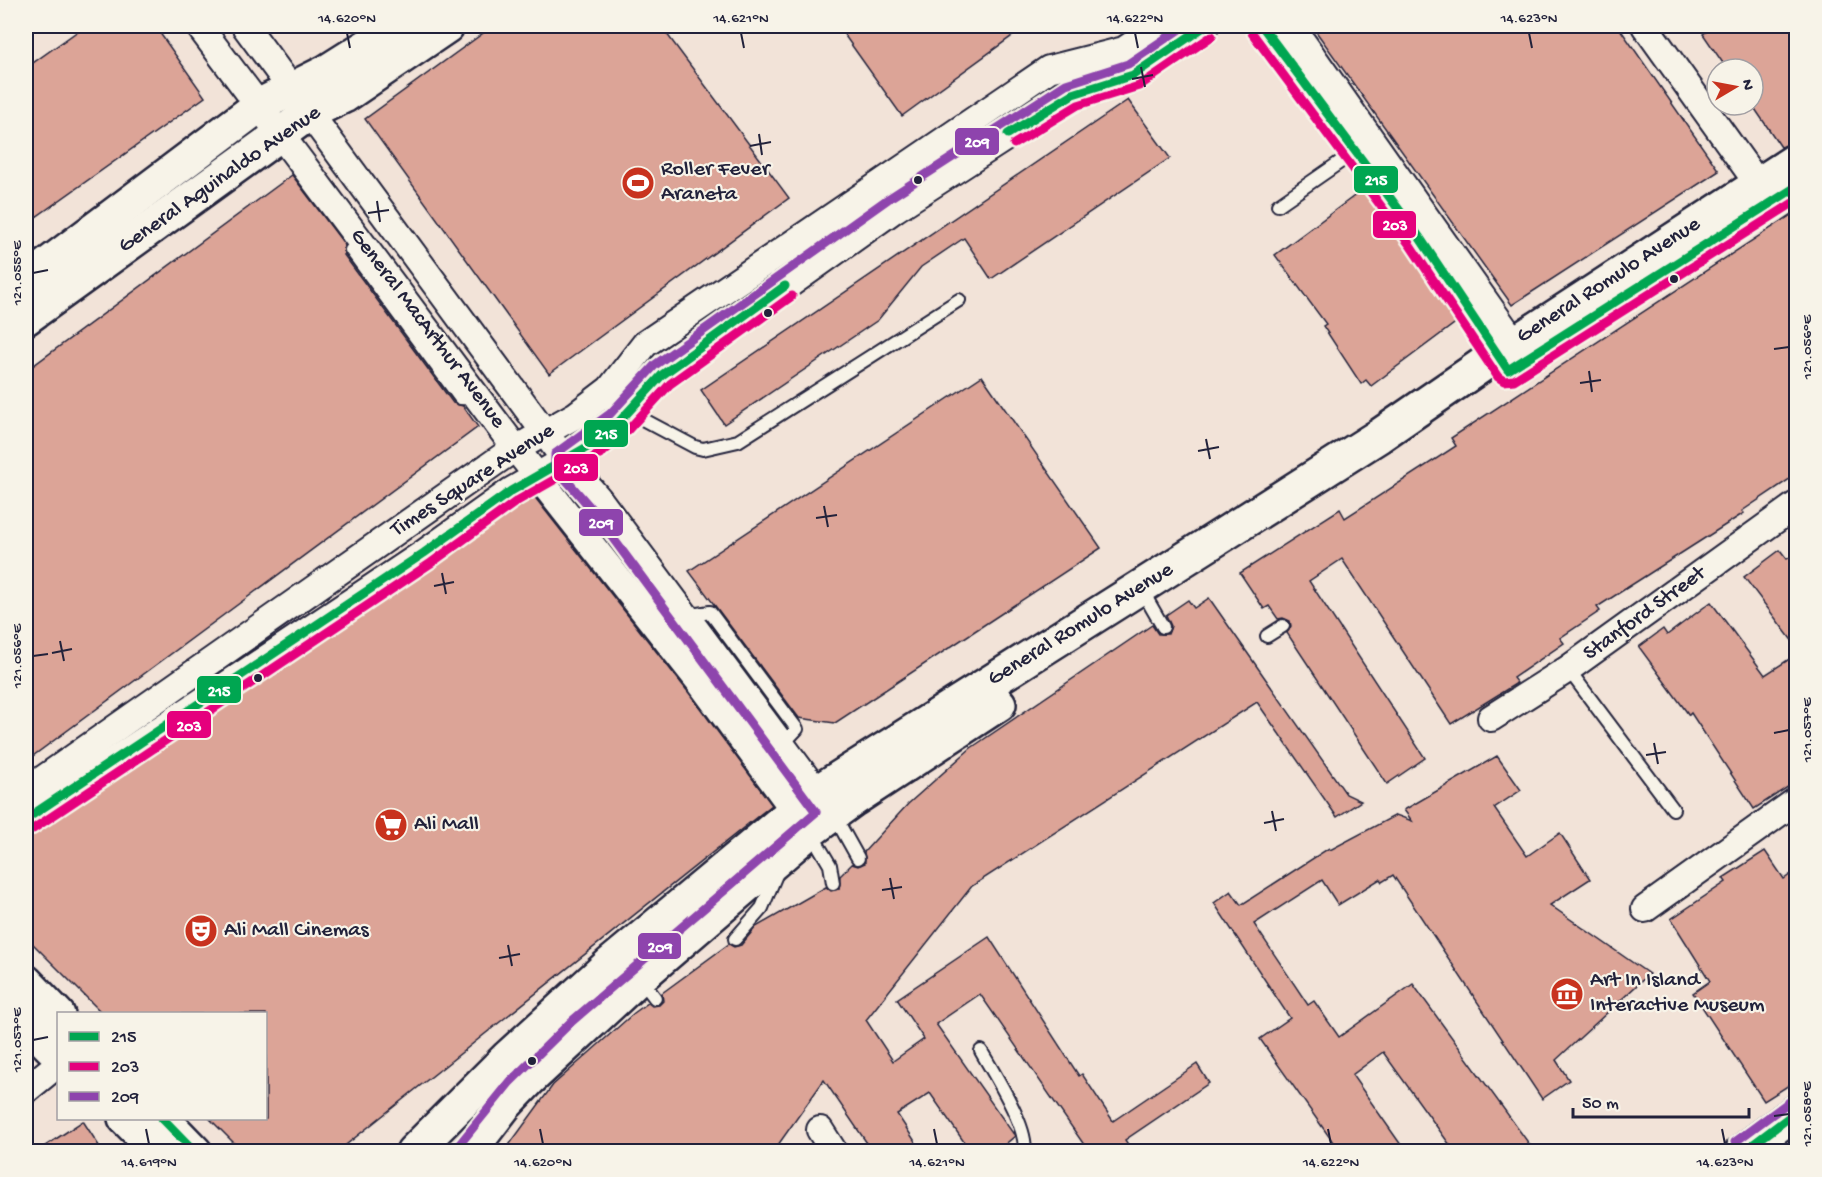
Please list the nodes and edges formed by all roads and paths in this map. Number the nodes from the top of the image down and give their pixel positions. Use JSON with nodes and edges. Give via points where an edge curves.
{"nodes":[{"id":1,"x":199,"y":26,"type":"edge"},
{"id":2,"x":245,"y":26,"type":"edge"},
{"id":3,"x":399,"y":26,"type":"edge"},
{"id":4,"x":447,"y":26,"type":"edge"},
{"id":5,"x":1160,"y":26,"type":"edge"},
{"id":6,"x":1205,"y":26,"type":"edge"},
{"id":7,"x":1262,"y":26,"type":"edge"},
{"id":8,"x":1291,"y":26,"type":"edge"},
{"id":9,"x":1645,"y":26,"type":"edge"},
{"id":10,"x":301,"y":100,"type":"junction"},
{"id":11,"x":260,"y":105,"type":"junction"},
{"id":12,"x":281,"y":133,"type":"junction"},
{"id":13,"x":1356,"y":151,"type":"junction"},
{"id":14,"x":1797,"y":160,"type":"edge"},
{"id":15,"x":1775,"y":191,"type":"edge"},
{"id":16,"x":1278,"y":205,"type":"dead end"},
{"id":17,"x":26,"y":281,"type":"edge"},
{"id":18,"x":959,"y":300,"type":"dead end"},
{"id":19,"x":26,"y":318,"type":"edge"},
{"id":20,"x":1512,"y":357,"type":"junction"},
{"id":21,"x":629,"y":412,"type":"junction"},
{"id":22,"x":546,"y":433,"type":"junction"},
{"id":23,"x":516,"y":449,"type":"junction"},
{"id":24,"x":565,"y":460,"type":"junction"},
{"id":25,"x":539,"y":476,"type":"junction"},
{"id":26,"x":1797,"y":505,"type":"edge"},
{"id":27,"x":1283,"y":626,"type":"dead end"},
{"id":28,"x":1267,"y":636,"type":"dead end"},
{"id":29,"x":1568,"y":669,"type":"junction"},
{"id":30,"x":1491,"y":718,"type":"dead end"},
{"id":31,"x":1797,"y":801,"type":"edge"},
{"id":32,"x":1673,"y":809,"type":"dead end"},
{"id":33,"x":31,"y":810,"type":"edge"},
{"id":34,"x":813,"y":812,"type":"junction"},
{"id":35,"x":784,"y":856,"type":"junction"},
{"id":36,"x":858,"y":858,"type":"dead end"},
{"id":37,"x":833,"y":883,"type":"dead end"},
{"id":38,"x":1645,"y":909,"type":"dead end"},
{"id":39,"x":735,"y":939,"type":"dead end"},
{"id":40,"x":610,"y":964,"type":"junction"},
{"id":41,"x":26,"y":982,"type":"edge"},
{"id":42,"x":647,"y":988,"type":"junction"},
{"id":43,"x":57,"y":1014,"type":"edge"},
{"id":44,"x":26,"y":1022,"type":"edge"},
{"id":45,"x":981,"y":1051,"type":"dead end"},
{"id":46,"x":57,"y":1053,"type":"edge"},
{"id":47,"x":57,"y":1065,"type":"edge"},
{"id":48,"x":26,"y":1090,"type":"edge"},
{"id":49,"x":1797,"y":1112,"type":"edge"},
{"id":50,"x":126,"y":1120,"type":"edge"},
{"id":51,"x":163,"y":1120,"type":"edge"},
{"id":52,"x":439,"y":1124,"type":"junction"},
{"id":53,"x":820,"y":1130,"type":"dead end"},
{"id":54,"x":159,"y":1152,"type":"edge"},
{"id":55,"x":195,"y":1152,"type":"edge"},
{"id":56,"x":388,"y":1152,"type":"edge"},
{"id":57,"x":413,"y":1152,"type":"edge"},
{"id":58,"x":469,"y":1152,"type":"edge"},
{"id":59,"x":834,"y":1152,"type":"edge"},
{"id":60,"x":1024,"y":1152,"type":"edge"},
{"id":61,"x":1742,"y":1152,"type":"edge"}],
"edges":[{"from":1,"to":11,"type":"street","name":"General MacArthur Avenue"},
{"from":2,"to":10,"type":"street","name":"General MacArthur Avenue"},
{"from":3,"to":10,"type":"street","name":"General Aguinaldo Avenue","via":[[326,72]]},
{"from":4,"to":10,"type":"street","name":"General Aguinaldo Avenue","via":[[344,96]]},
{"from":5,"to":22,"type":"street","name":"Times Square Avenue","via":[[1124,50],[1049,69],[645,344],[610,389]]},
{"from":6,"to":21,"type":"street","name":"Times Square Avenue","via":[[1133,75],[1073,94],[895,209],[662,375]]},
{"from":7,"to":13,"type":"street"},
{"from":8,"to":20,"type":"street"},
{"from":9,"to":15,"type":"street"},
{"from":10,"to":11,"type":"street","name":"General Aguinaldo Avenue"},
{"from":10,"to":12,"type":"street","name":"General Aguinaldo Avenue"},
{"from":10,"to":22,"type":"street","name":"General MacArthur Avenue"},
{"from":11,"to":12,"type":"street","name":"General MacArthur Avenue"},
{"from":11,"to":17,"type":"street","name":"General Aguinaldo Avenue"},
{"from":12,"to":19,"type":"street","name":"General Aguinaldo Avenue"},
{"from":12,"to":23,"type":"street","name":"General MacArthur Avenue"},
{"from":13,"to":16,"type":"lane"},
{"from":13,"to":20,"type":"street"},
{"from":14,"to":15,"type":"street","name":"General Romulo Avenue"},
{"from":15,"to":20,"type":"street","name":"General Romulo Avenue"},
{"from":18,"to":21,"type":"lane","via":[[738,441],[703,449],[695,447]]},
{"from":20,"to":34,"type":"street","name":"General Romulo Avenue","via":[[1151,607]]},
{"from":21,"to":24,"type":"street","name":"Times Square Avenue","via":[[596,442]]},
{"from":22,"to":23,"type":"street","name":"Times Square Avenue"},
{"from":22,"to":24,"type":"street","name":"General MacArthur Avenue"},
{"from":23,"to":25,"type":"street","name":"General MacArthur Avenue"},
{"from":23,"to":33,"type":"street","name":"Times Square Avenue"},
{"from":24,"to":25,"type":"street","name":"Times Square Avenue"},
{"from":24,"to":34,"type":"street","name":"General MacArthur Avenue","via":[[598,498],[782,745]]},
{"from":25,"to":33,"type":"street","name":"Times Square Avenue","via":[[511,490],[424,553]]},
{"from":25,"to":34,"type":"street","name":"General MacArthur Avenue","via":[[701,684]]},
{"from":26,"to":29,"type":"street","name":"Stanford Street"},
{"from":27,"to":28,"type":"lane"},
{"from":29,"to":30,"type":"street","name":"Stanford Street"},
{"from":29,"to":32,"type":"lane"},
{"from":31,"to":38,"type":"street"},
{"from":34,"to":35,"type":"street","name":"General Romulo Avenue"},
{"from":34,"to":36,"type":"lane"},
{"from":34,"to":37,"type":"lane"},
{"from":34,"to":40,"type":"street","name":"General Romulo Avenue"},
{"from":35,"to":39,"type":"lane","via":[[762,908]]},
{"from":35,"to":42,"type":"street","name":"General Romulo Avenue"},
{"from":40,"to":42,"type":"lane"},
{"from":40,"to":52,"type":"street","name":"General Romulo Avenue"},
{"from":41,"to":43,"type":"street"},
{"from":42,"to":58,"type":"street","name":"General Romulo Avenue","via":[[529,1080],[504,1105]]},
{"from":44,"to":46,"type":"street"},
{"from":45,"to":60,"type":"lane","via":[[1013,1109],[1026,1145]]},
{"from":47,"to":48,"type":"street"},
{"from":49,"to":61,"type":"street"},
{"from":50,"to":54,"type":"street"},
{"from":51,"to":55,"type":"street"},
{"from":52,"to":56,"type":"street"},
{"from":52,"to":57,"type":"street","name":"General Romulo Avenue"},
{"from":53,"to":59,"type":"street"}]}
